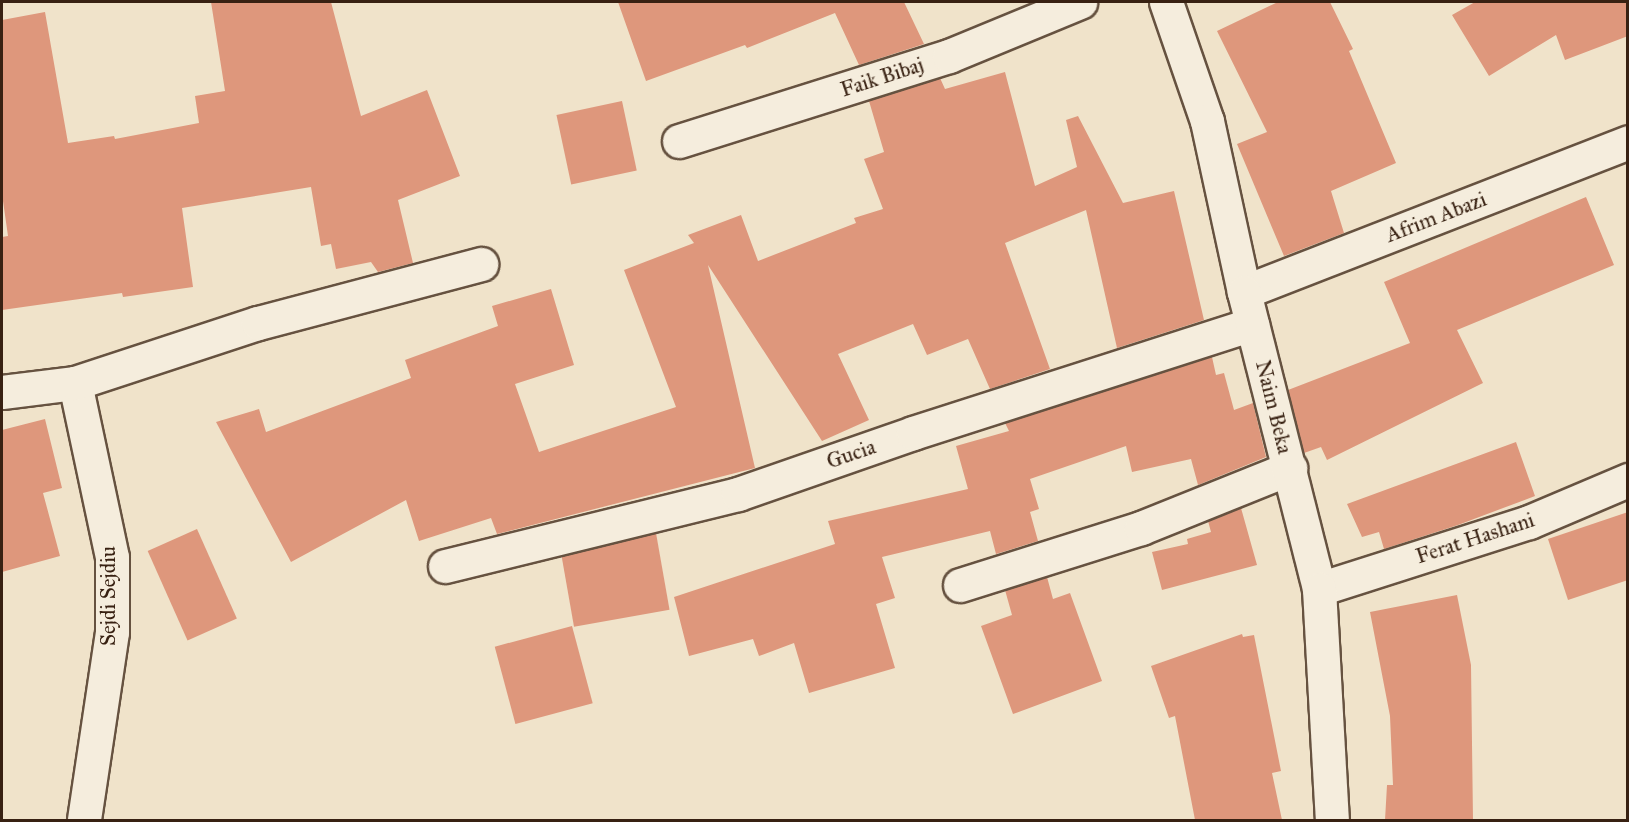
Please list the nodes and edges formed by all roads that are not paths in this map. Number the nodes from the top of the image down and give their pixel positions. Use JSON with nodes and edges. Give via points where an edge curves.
{"nodes":[{"id":1,"x":1080,"y":2,"type":"edge"},
{"id":2,"x":1166,"y":2,"type":"edge"},
{"id":3,"x":679,"y":141,"type":"dead end"},
{"id":4,"x":1628,"y":142,"type":"edge"},
{"id":5,"x":482,"y":264,"type":"dead end"},
{"id":6,"x":1244,"y":292,"type":"junction"},
{"id":7,"x":1252,"y":324,"type":"junction"},
{"id":8,"x":75,"y":383,"type":"junction"},
{"id":9,"x":2,"y":392,"type":"edge"},
{"id":10,"x":1290,"y":468,"type":"junction"},
{"id":11,"x":1628,"y":480,"type":"edge"},
{"id":12,"x":445,"y":566,"type":"dead end"},
{"id":13,"x":960,"y":585,"type":"dead end"},
{"id":14,"x":1319,"y":589,"type":"junction"},
{"id":15,"x":91,"y":818,"type":"edge"},
{"id":16,"x":1332,"y":820,"type":"edge"}],
"edges":[{"from":1,"to":3,"type":"street","name":"Faik Bibaj","via":[[949,56]]},
{"from":2,"to":6,"type":"street","name":"Naim Beka","via":[[1207,121]]},
{"from":4,"to":6,"type":"street","name":"Afrim Abazi"},
{"from":5,"to":8,"type":"street","via":[[258,323]]},
{"from":6,"to":7,"type":"street","name":"Naim Beka"},
{"from":7,"to":10,"type":"street","name":"Naim Beka"},
{"from":7,"to":12,"type":"street","name":"Gucia","via":[[738,494]]},
{"from":8,"to":9,"type":"street"},
{"from":8,"to":15,"type":"street","name":"Sejdi Sejdiu","via":[[112,557],[112,632]]},
{"from":10,"to":13,"type":"street","via":[[1131,531]]},
{"from":10,"to":14,"type":"street","name":"Naim Beka"},
{"from":11,"to":14,"type":"street","name":"Ferat Hashani","via":[[1529,522]]},
{"from":14,"to":16,"type":"street","name":"Naim Beka"}]}
